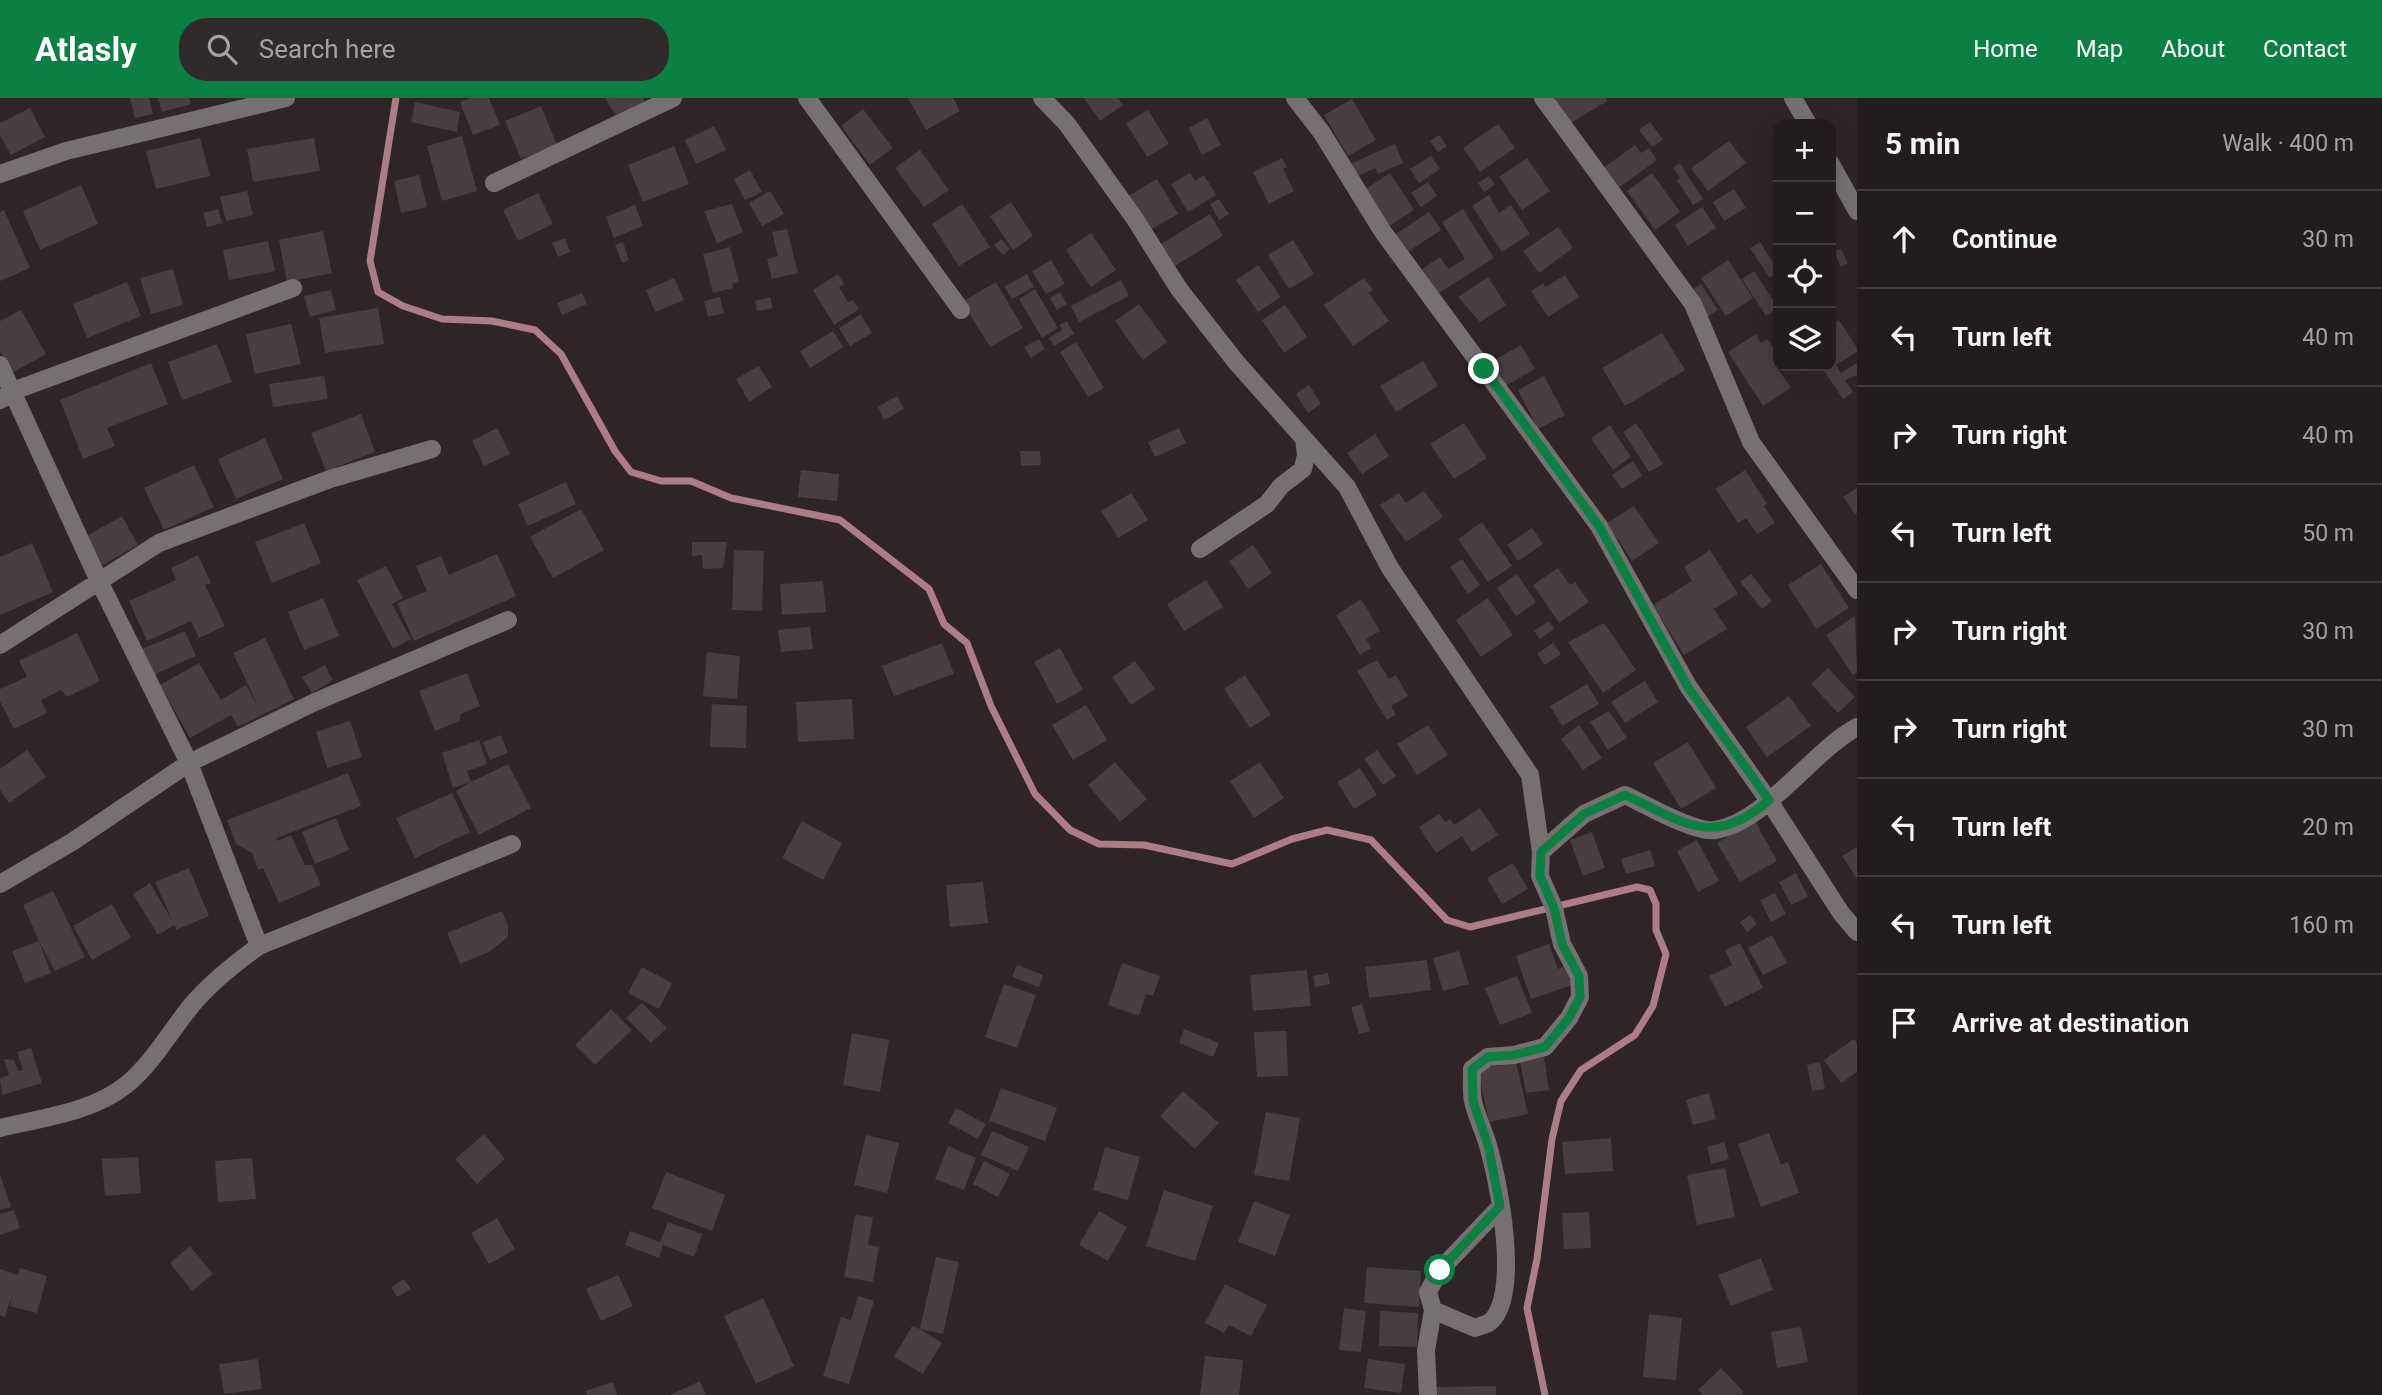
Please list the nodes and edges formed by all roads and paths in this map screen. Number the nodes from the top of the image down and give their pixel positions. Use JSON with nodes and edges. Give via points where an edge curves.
{"nodes":[{"id":1,"x":286,"y":98,"type":"edge"},
{"id":2,"x":673,"y":98,"type":"edge"},
{"id":3,"x":807,"y":98,"type":"edge"},
{"id":4,"x":1042,"y":98,"type":"edge"},
{"id":5,"x":1295,"y":98,"type":"edge"},
{"id":6,"x":1543,"y":98,"type":"edge"},
{"id":7,"x":1793,"y":98,"type":"edge"},
{"id":8,"x":1805,"y":119,"type":"edge"},
{"id":9,"x":1836,"y":173,"type":"edge"},
{"id":10,"x":0,"y":174,"type":"edge"},
{"id":11,"x":494,"y":183,"type":"dead end"},
{"id":12,"x":1857,"y":211,"type":"edge"},
{"id":13,"x":293,"y":288,"type":"dead end"},
{"id":14,"x":961,"y":310,"type":"dead end"},
{"id":15,"x":0,"y":365,"type":"edge"},
{"id":16,"x":6,"y":396,"type":"edge"},
{"id":17,"x":1304,"y":439,"type":"junction"},
{"id":18,"x":432,"y":449,"type":"dead end"},
{"id":19,"x":1200,"y":548,"type":"dead end"},
{"id":20,"x":99,"y":580,"type":"junction"},
{"id":21,"x":1857,"y":590,"type":"edge"},
{"id":22,"x":508,"y":620,"type":"dead end"},
{"id":23,"x":0,"y":645,"type":"edge"},
{"id":24,"x":1857,"y":727,"type":"edge"},
{"id":25,"x":189,"y":762,"type":"junction"},
{"id":26,"x":1769,"y":800,"type":"junction"},
{"id":27,"x":512,"y":844,"type":"dead end"},
{"id":28,"x":1541,"y":852,"type":"junction"},
{"id":29,"x":0,"y":884,"type":"edge"},
{"id":30,"x":1857,"y":932,"type":"edge"},
{"id":31,"x":259,"y":946,"type":"junction"},
{"id":32,"x":0,"y":1128,"type":"edge"},
{"id":33,"x":1500,"y":1206,"type":"junction"},
{"id":34,"x":1433,"y":1310,"type":"junction"},
{"id":35,"x":1428,"y":1395,"type":"edge"}],
"edges":[{"from":1,"to":10,"type":"street","via":[[66,151]]},
{"from":2,"to":11,"type":"street"},
{"from":3,"to":14,"type":"street"},
{"from":4,"to":17,"type":"street","via":[[1067,124],[1195,310]]},
{"from":5,"to":26,"type":"street","via":[[1383,232],[1599,526],[1688,687]]},
{"from":6,"to":21,"type":"street","via":[[1693,304],[1751,442]]},
{"from":7,"to":8,"type":"street"},
{"from":9,"to":12,"type":"street"},
{"from":13,"to":16,"type":"street"},
{"from":15,"to":16,"type":"street"},
{"from":16,"to":20,"type":"street"},
{"from":17,"to":19,"type":"street","via":[[1303,469],[1281,486],[1267,505]]},
{"from":17,"to":28,"type":"street","via":[[1348,486],[1390,568],[1530,775]]},
{"from":18,"to":20,"type":"street","via":[[330,479],[159,542]]},
{"from":20,"to":23,"type":"street"},
{"from":20,"to":25,"type":"street"},
{"from":22,"to":25,"type":"street","via":[[315,702]]},
{"from":24,"to":26,"type":"street","via":[[1839,737]]},
{"from":25,"to":29,"type":"street","via":[[72,842]]},
{"from":25,"to":31,"type":"street"},
{"from":26,"to":28,"type":"street","via":[[1757,811],[1714,830],[1696,827],[1625,795],[1584,814]]},
{"from":26,"to":30,"type":"street"},
{"from":27,"to":31,"type":"street"},
{"from":28,"to":33,"type":"street","via":[[1540,876],[1562,944],[1579,976],[1580,997],[1545,1047],[1488,1057],[1472,1069],[1473,1101],[1488,1145]]},
{"from":31,"to":32,"type":"street","via":[[192,1004],[126,1085],[96,1103]]},
{"from":33,"to":34,"type":"street","via":[[1440,1270],[1428,1292]]},
{"from":33,"to":34,"type":"street","via":[[1508,1247],[1498,1311],[1475,1328]]},
{"from":34,"to":35,"type":"street","via":[[1426,1350]]}]}
